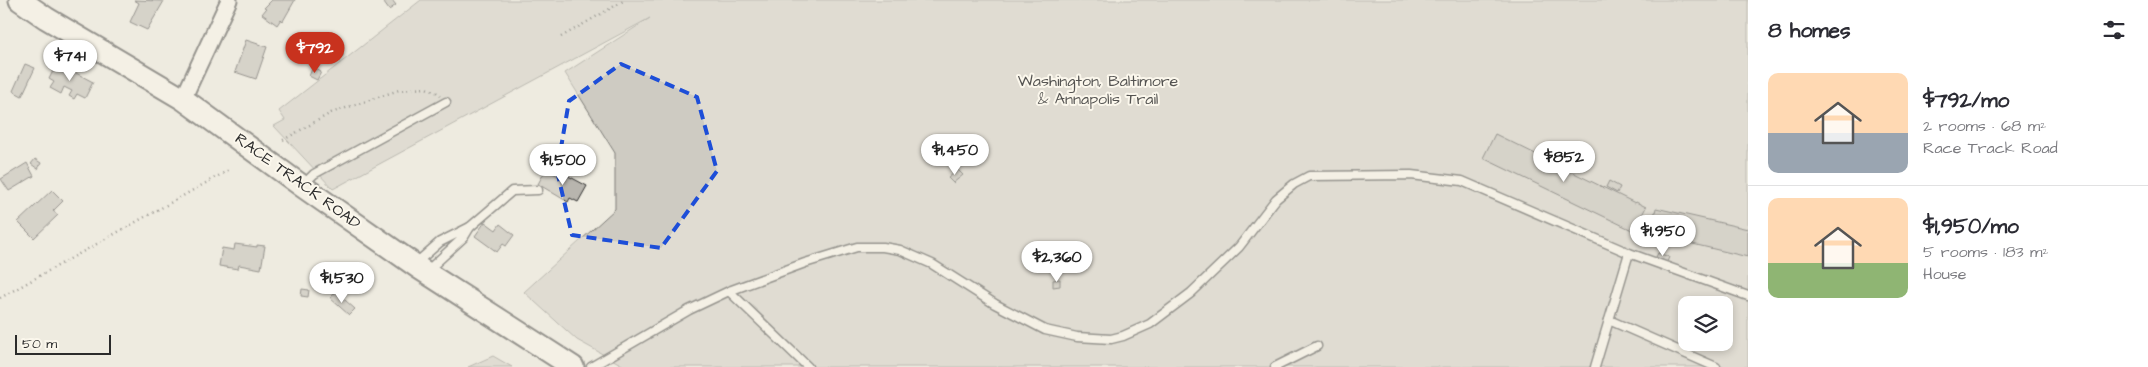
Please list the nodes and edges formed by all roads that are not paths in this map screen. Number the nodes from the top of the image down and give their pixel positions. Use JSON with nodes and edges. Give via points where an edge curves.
{"nodes":[{"id":1,"x":20,"y":0,"type":"edge"},
{"id":2,"x":229,"y":0,"type":"edge"},
{"id":3,"x":183,"y":99,"type":"junction"},
{"id":4,"x":446,"y":102,"type":"road end"},
{"id":5,"x":302,"y":186,"type":"junction"},
{"id":6,"x":538,"y":190,"type":"dead end"},
{"id":7,"x":470,"y":227,"type":"junction"},
{"id":8,"x":1628,"y":253,"type":"junction"},
{"id":9,"x":420,"y":268,"type":"junction"},
{"id":10,"x":729,"y":291,"type":"junction"},
{"id":11,"x":1748,"y":296,"type":"edge"},
{"id":12,"x":1609,"y":320,"type":"junction"},
{"id":13,"x":1317,"y":346,"type":"dead end"},
{"id":14,"x":573,"y":367,"type":"edge"},
{"id":15,"x":591,"y":367,"type":"edge"},
{"id":16,"x":808,"y":367,"type":"edge"},
{"id":17,"x":1275,"y":367,"type":"edge"},
{"id":18,"x":1594,"y":367,"type":"edge"},
{"id":19,"x":1716,"y":367,"type":"edge"}],
"edges":[{"from":1,"to":3,"type":"street","name":"RACE TRACK ROAD"},
{"from":2,"to":3,"type":"street"},
{"from":3,"to":5,"type":"street","name":"RACE TRACK ROAD"},
{"from":4,"to":5,"type":"lane","via":[[314,174]]},
{"from":5,"to":9,"type":"street","name":"RACE TRACK ROAD"},
{"from":6,"to":7,"type":"lane","via":[[512,191]]},
{"from":7,"to":9,"type":"lane","via":[[464,237]]},
{"from":7,"to":9,"type":"lane","via":[[440,242]]},
{"from":8,"to":10,"type":"lane","via":[[1462,181],[1411,175],[1335,175],[1303,178],[1286,189],[1240,247],[1191,293],[1150,324],[1111,339],[1077,337],[1045,330],[932,264],[900,250],[883,247],[857,247],[843,251]]},
{"from":8,"to":11,"type":"lane"},
{"from":8,"to":12,"type":"lane"},
{"from":9,"to":14,"type":"street","name":"RACE TRACK ROAD"},
{"from":10,"to":15,"type":"lane","via":[[689,310]]},
{"from":10,"to":16,"type":"lane"},
{"from":12,"to":18,"type":"lane"},
{"from":12,"to":19,"type":"lane"},
{"from":13,"to":17,"type":"lane"}]}
